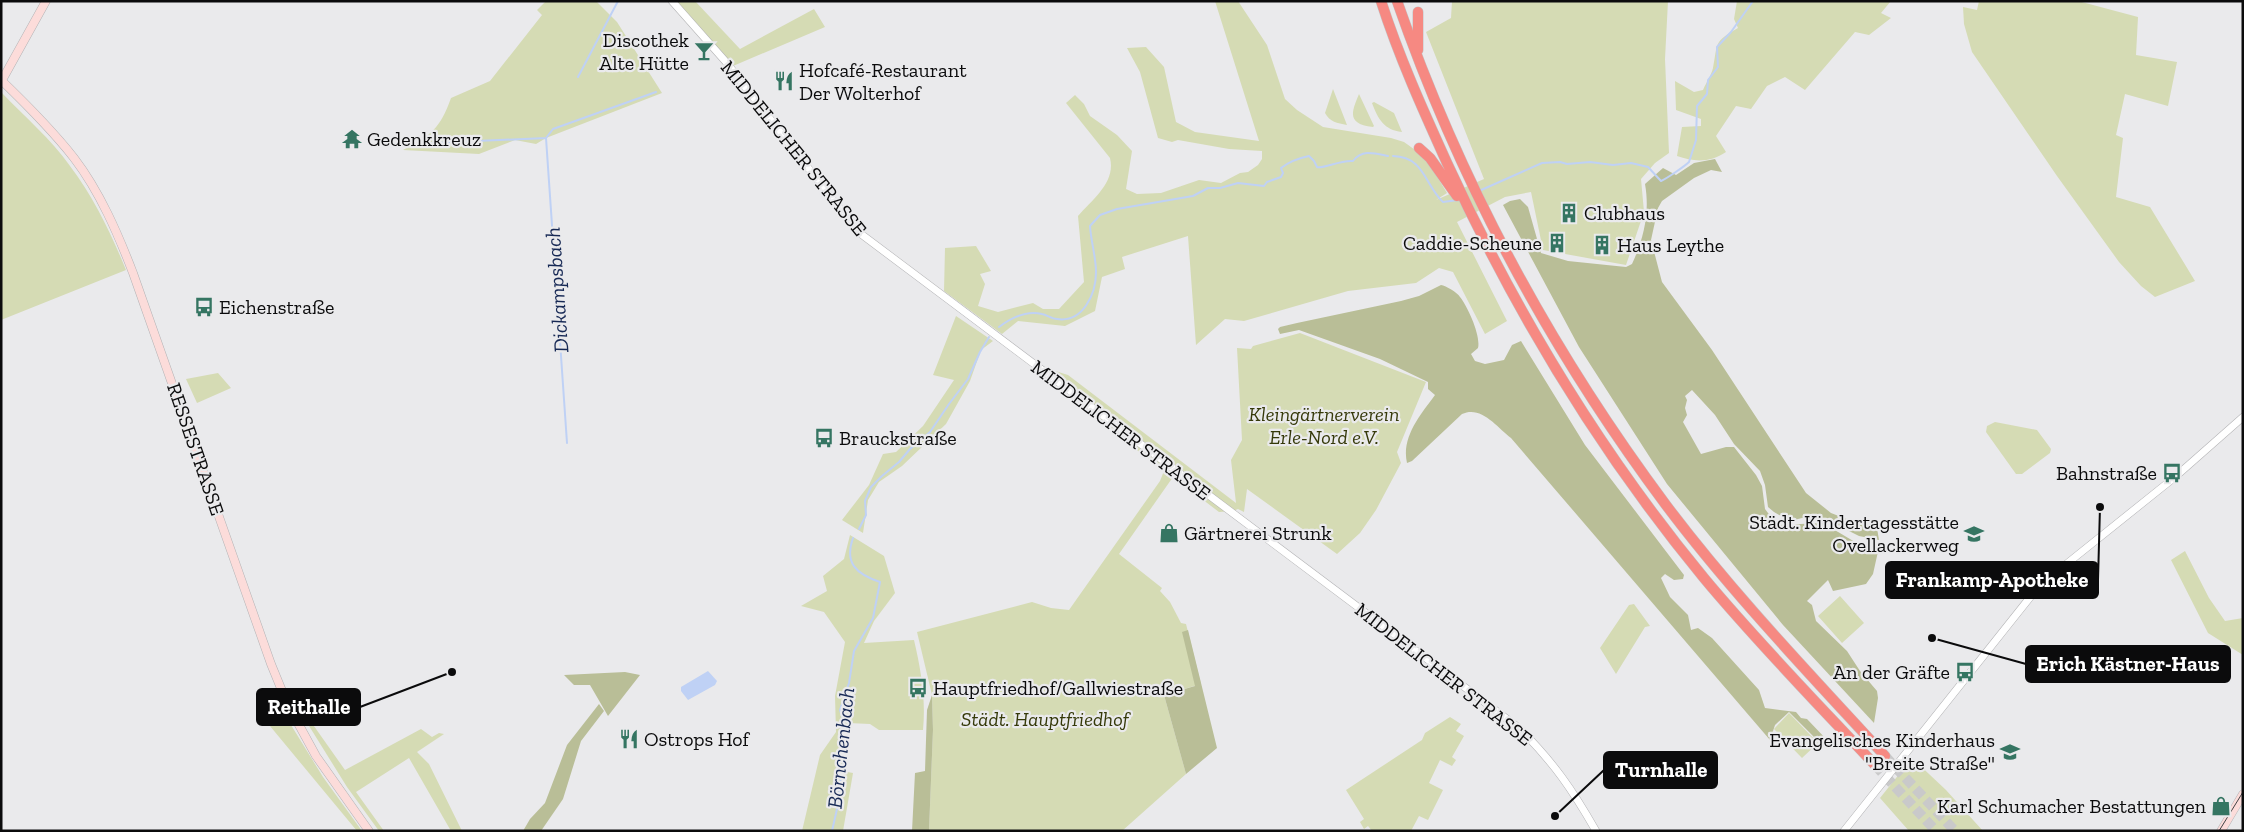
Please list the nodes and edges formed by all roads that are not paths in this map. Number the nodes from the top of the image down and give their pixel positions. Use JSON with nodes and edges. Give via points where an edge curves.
{"nodes":[{"id":1,"x":46,"y":1,"type":"edge"},
{"id":2,"x":672,"y":1,"type":"edge"},
{"id":3,"x":1381,"y":1,"type":"edge"},
{"id":4,"x":1397,"y":1,"type":"edge"},
{"id":5,"x":1418,"y":12,"type":"dead end"},
{"id":6,"x":1418,"y":58,"type":"junction"},
{"id":7,"x":2,"y":81,"type":"edge"},
{"id":8,"x":1419,"y":148,"type":"dead end"},
{"id":9,"x":1457,"y":191,"type":"junction"},
{"id":10,"x":2243,"y":417,"type":"edge"},
{"id":11,"x":1885,"y":756,"type":"tunnel mouth"},
{"id":12,"x":1875,"y":765,"type":"tunnel mouth"},
{"id":13,"x":2243,"y":794,"type":"edge"},
{"id":14,"x":368,"y":831,"type":"edge"},
{"id":15,"x":1596,"y":831,"type":"edge"},
{"id":16,"x":1844,"y":831,"type":"edge"},
{"id":17,"x":2221,"y":831,"type":"edge"}],
"edges":[{"from":1,"to":7,"type":"main road"},
{"from":2,"to":15,"type":"street","name":"MIDDELICHER STRASSE","via":[[726,62],[857,231],[1519,728],[1546,754],[1570,785]]},
{"from":3,"to":9,"type":"highway"},
{"from":4,"to":6,"type":"highway"},
{"from":5,"to":6,"type":"highway"},
{"from":6,"to":11,"type":"highway","via":[[1487,215],[1602,416],[1668,507],[1756,616]]},
{"from":7,"to":14,"type":"main road","name":"RESSESTRASSE","via":[[37,114],[75,160],[115,228],[134,273],[287,703],[316,756]]},
{"from":8,"to":9,"type":"highway"},
{"from":9,"to":12,"type":"highway","via":[[1554,366],[1655,515],[1754,635]]},
{"from":10,"to":16,"type":"street","via":[[2175,477],[2039,586]]},
{"from":13,"to":17,"type":"main road"}]}
